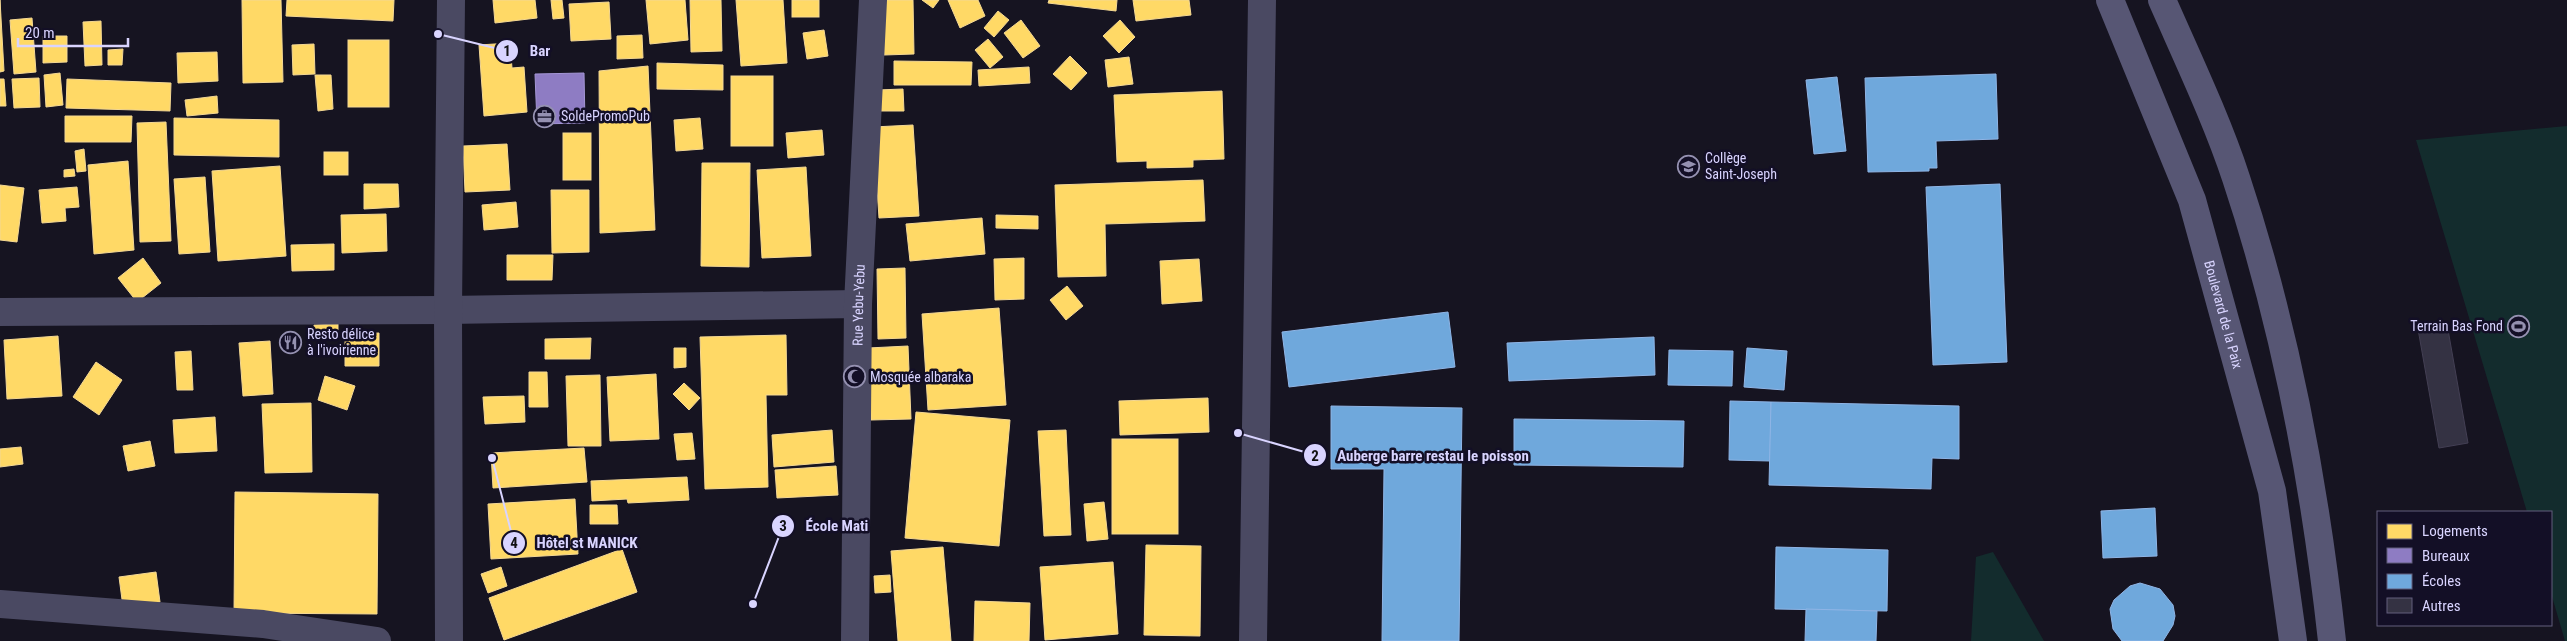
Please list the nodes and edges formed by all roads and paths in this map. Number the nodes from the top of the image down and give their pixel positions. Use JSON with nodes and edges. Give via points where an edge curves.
{"nodes":[{"id":1,"x":451,"y":0,"type":"edge"},
{"id":2,"x":873,"y":0,"type":"edge"},
{"id":3,"x":1262,"y":0,"type":"edge"},
{"id":4,"x":2110,"y":0,"type":"edge"},
{"id":5,"x":2162,"y":0,"type":"edge"},
{"id":6,"x":858,"y":304,"type":"junction"},
{"id":7,"x":448,"y":310,"type":"junction"},
{"id":8,"x":0,"y":312,"type":"edge"},
{"id":9,"x":0,"y":604,"type":"edge"},
{"id":10,"x":262,"y":632,"type":"edge"},
{"id":11,"x":377,"y":641,"type":"edge"},
{"id":12,"x":450,"y":641,"type":"edge"},
{"id":13,"x":855,"y":641,"type":"edge"},
{"id":14,"x":1253,"y":641,"type":"edge"},
{"id":15,"x":2293,"y":641,"type":"edge"},
{"id":16,"x":2332,"y":641,"type":"edge"}],
"edges":[{"from":1,"to":7,"type":"street"},
{"from":2,"to":6,"type":"street","name":"Rue Yebu-Yebu"},
{"from":3,"to":14,"type":"street"},
{"from":4,"to":15,"type":"main road","name":"Boulevard de la Paix","via":[[2192,200],[2272,491]]},
{"from":5,"to":16,"type":"main road","via":[[2236,177],[2279,328],[2321,540]]},
{"from":6,"to":7,"type":"street"},
{"from":6,"to":13,"type":"street","name":"Rue Yebu-Yebu"},
{"from":7,"to":8,"type":"street"},
{"from":7,"to":12,"type":"street"},
{"from":9,"to":10,"type":"street"},
{"from":10,"to":11,"type":"street"}]}
